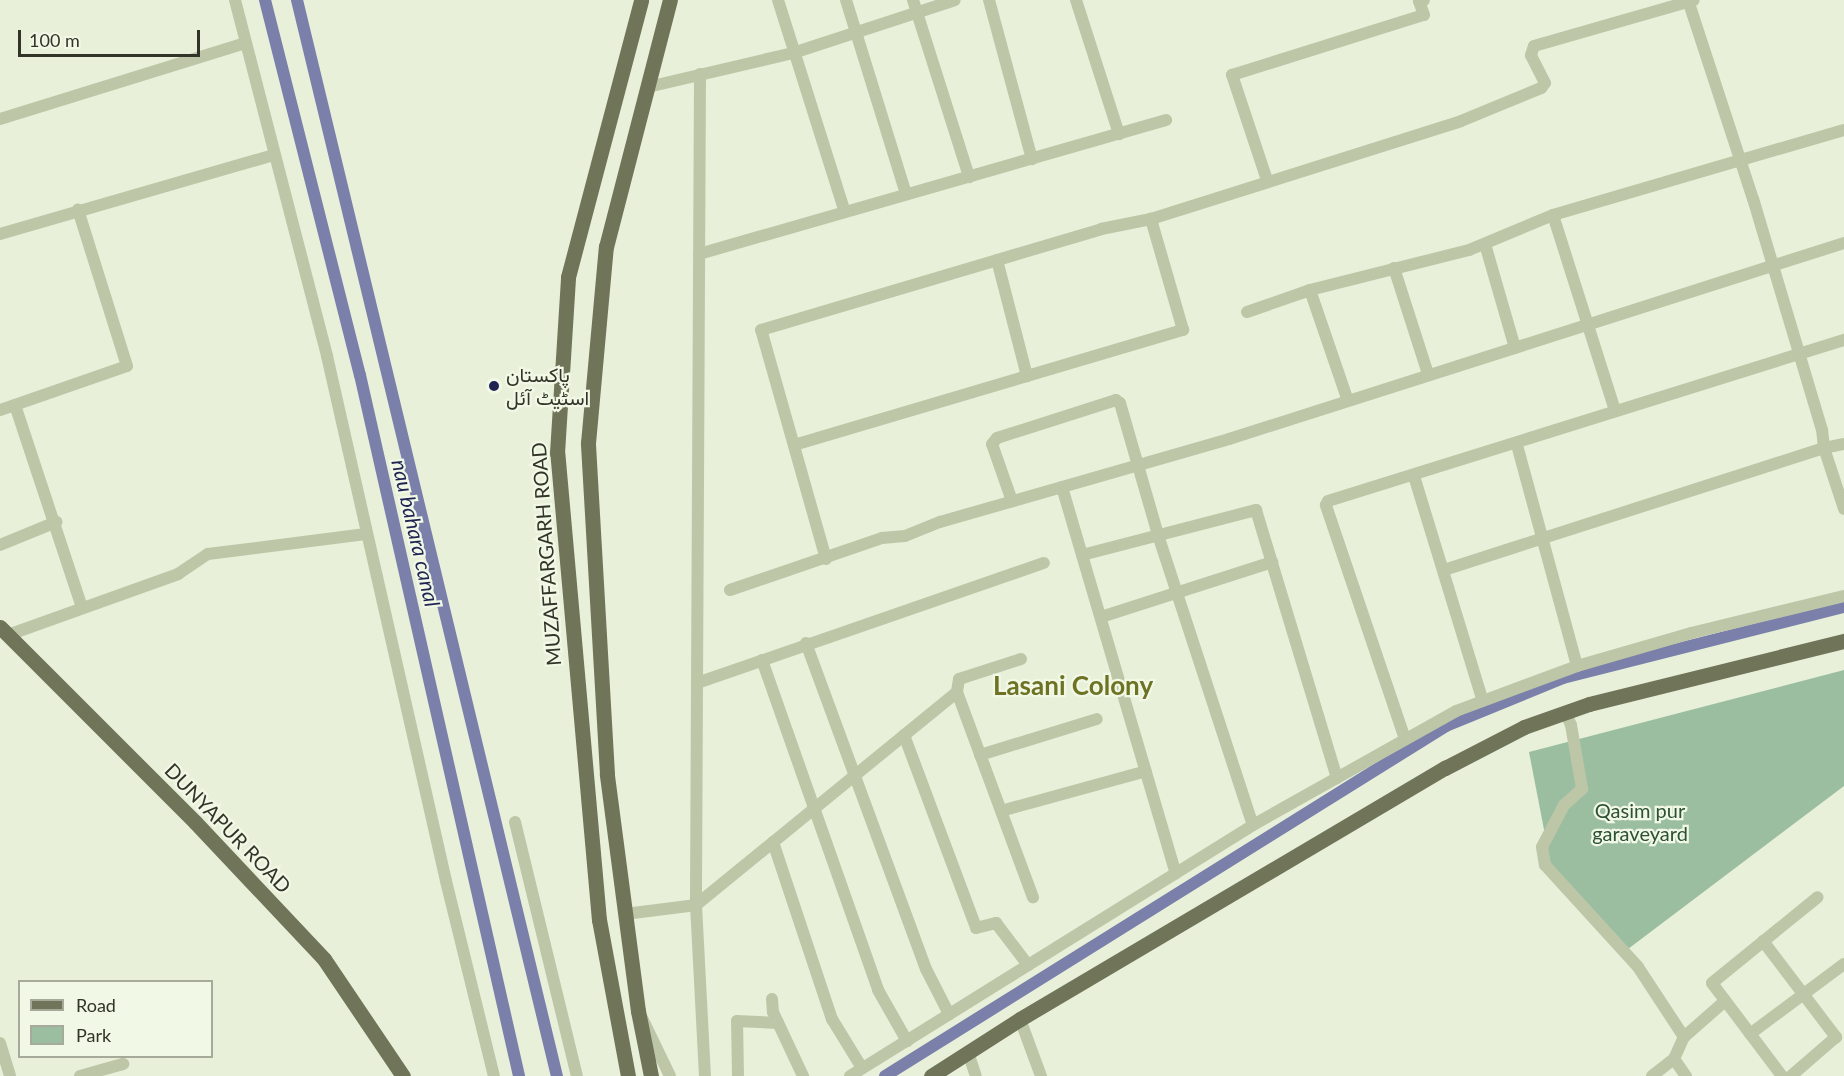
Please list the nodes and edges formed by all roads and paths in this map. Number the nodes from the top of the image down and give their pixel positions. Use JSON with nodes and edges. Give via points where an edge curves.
{"nodes":[{"id":1,"x":235,"y":0,"type":"edge"},
{"id":2,"x":641,"y":0,"type":"edge"},
{"id":3,"x":670,"y":0,"type":"edge"},
{"id":4,"x":778,"y":0,"type":"edge"},
{"id":5,"x":846,"y":0,"type":"edge"},
{"id":6,"x":913,"y":0,"type":"edge"},
{"id":7,"x":956,"y":0,"type":"edge"},
{"id":8,"x":989,"y":0,"type":"edge"},
{"id":9,"x":1076,"y":0,"type":"edge"},
{"id":10,"x":1421,"y":0,"type":"edge"},
{"id":11,"x":1690,"y":1,"type":"edge"},
{"id":12,"x":916,"y":13,"type":"junction"},
{"id":13,"x":856,"y":31,"type":"junction"},
{"id":14,"x":245,"y":43,"type":"junction"},
{"id":15,"x":793,"y":53,"type":"junction"},
{"id":16,"x":700,"y":74,"type":"junction"},
{"id":17,"x":648,"y":87,"type":"junction"},
{"id":18,"x":0,"y":120,"type":"edge"},
{"id":19,"x":1166,"y":120,"type":"dead end"},
{"id":20,"x":1844,"y":130,"type":"edge"},
{"id":21,"x":1119,"y":134,"type":"junction"},
{"id":22,"x":273,"y":155,"type":"junction"},
{"id":23,"x":1032,"y":159,"type":"junction"},
{"id":24,"x":1740,"y":162,"type":"junction"},
{"id":25,"x":969,"y":177,"type":"junction"},
{"id":26,"x":1268,"y":180,"type":"junction"},
{"id":27,"x":906,"y":194,"type":"junction"},
{"id":28,"x":78,"y":210,"type":"junction"},
{"id":29,"x":845,"y":212,"type":"junction"},
{"id":30,"x":1553,"y":215,"type":"junction"},
{"id":31,"x":1151,"y":219,"type":"junction"},
{"id":32,"x":0,"y":234,"type":"edge"},
{"id":33,"x":1844,"y":243,"type":"edge"},
{"id":34,"x":1485,"y":244,"type":"junction"},
{"id":35,"x":699,"y":254,"type":"junction"},
{"id":36,"x":997,"y":260,"type":"junction"},
{"id":37,"x":1772,"y":266,"type":"junction"},
{"id":38,"x":1394,"y":268,"type":"junction"},
{"id":39,"x":1310,"y":290,"type":"junction"},
{"id":40,"x":1247,"y":312,"type":"dead end"},
{"id":41,"x":1588,"y":325,"type":"junction"},
{"id":42,"x":1844,"y":340,"type":"edge"},
{"id":43,"x":1515,"y":348,"type":"junction"},
{"id":44,"x":1799,"y":354,"type":"junction"},
{"id":45,"x":1428,"y":374,"type":"junction"},
{"id":46,"x":1027,"y":376,"type":"junction"},
{"id":47,"x":1348,"y":400,"type":"junction"},
{"id":48,"x":15,"y":405,"type":"junction"},
{"id":49,"x":0,"y":410,"type":"edge"},
{"id":50,"x":1615,"y":410,"type":"junction"},
{"id":51,"x":1844,"y":444,"type":"edge"},
{"id":52,"x":794,"y":445,"type":"junction"},
{"id":53,"x":1517,"y":445,"type":"junction"},
{"id":54,"x":1824,"y":448,"type":"junction"},
{"id":55,"x":1138,"y":465,"type":"junction"},
{"id":56,"x":1414,"y":476,"type":"junction"},
{"id":57,"x":1062,"y":487,"type":"junction"},
{"id":58,"x":1012,"y":501,"type":"junction"},
{"id":59,"x":1844,"y":508,"type":"edge"},
{"id":60,"x":56,"y":522,"type":"junction"},
{"id":61,"x":366,"y":534,"type":"junction"},
{"id":62,"x":1158,"y":535,"type":"junction"},
{"id":63,"x":1544,"y":539,"type":"junction"},
{"id":64,"x":0,"y":545,"type":"edge"},
{"id":65,"x":1083,"y":555,"type":"junction"},
{"id":66,"x":826,"y":559,"type":"junction"},
{"id":67,"x":1044,"y":562,"type":"dead end"},
{"id":68,"x":1272,"y":562,"type":"junction"},
{"id":69,"x":1444,"y":570,"type":"junction"},
{"id":70,"x":730,"y":590,"type":"dead end"},
{"id":71,"x":1178,"y":592,"type":"junction"},
{"id":72,"x":1844,"y":596,"type":"edge"},
{"id":73,"x":82,"y":608,"type":"junction"},
{"id":74,"x":1101,"y":617,"type":"junction"},
{"id":75,"x":4,"y":631,"type":"edge"},
{"id":76,"x":1844,"y":641,"type":"edge"},
{"id":77,"x":806,"y":643,"type":"junction"},
{"id":78,"x":1021,"y":659,"type":"dead end"},
{"id":79,"x":762,"y":660,"type":"junction"},
{"id":80,"x":1577,"y":666,"type":"junction"},
{"id":81,"x":697,"y":683,"type":"junction"},
{"id":82,"x":957,"y":692,"type":"junction"},
{"id":83,"x":1483,"y":701,"type":"junction"},
{"id":84,"x":1565,"y":712,"type":"junction"},
{"id":85,"x":603,"y":715,"type":"junction"},
{"id":86,"x":579,"y":717,"type":"junction"},
{"id":87,"x":1097,"y":719,"type":"dead end"},
{"id":88,"x":904,"y":735,"type":"junction"},
{"id":89,"x":1405,"y":739,"type":"junction"},
{"id":90,"x":980,"y":755,"type":"junction"},
{"id":91,"x":1146,"y":771,"type":"junction"},
{"id":92,"x":854,"y":776,"type":"junction"},
{"id":93,"x":1337,"y":778,"type":"junction"},
{"id":94,"x":814,"y":809,"type":"junction"},
{"id":95,"x":1001,"y":811,"type":"junction"},
{"id":96,"x":515,"y":822,"type":"dead end"},
{"id":97,"x":1254,"y":825,"type":"junction"},
{"id":98,"x":772,"y":842,"type":"junction"},
{"id":99,"x":1176,"y":874,"type":"junction"},
{"id":100,"x":1033,"y":897,"type":"dead end"},
{"id":101,"x":1818,"y":897,"type":"dead end"},
{"id":102,"x":696,"y":905,"type":"junction"},
{"id":103,"x":625,"y":914,"type":"junction"},
{"id":104,"x":1763,"y":941,"type":"junction"},
{"id":105,"x":1844,"y":964,"type":"edge"},
{"id":106,"x":1028,"y":965,"type":"junction"},
{"id":107,"x":1804,"y":994,"type":"junction"},
{"id":108,"x":771,"y":999,"type":"dead end"},
{"id":109,"x":1725,"y":1001,"type":"junction"},
{"id":110,"x":638,"y":1011,"type":"junction"},
{"id":111,"x":949,"y":1014,"type":"junction"},
{"id":112,"x":1020,"y":1019,"type":"junction"},
{"id":113,"x":778,"y":1023,"type":"junction"},
{"id":114,"x":1750,"y":1034,"type":"junction"},
{"id":115,"x":1684,"y":1037,"type":"junction"},
{"id":116,"x":907,"y":1041,"type":"junction"},
{"id":117,"x":0,"y":1043,"type":"edge"},
{"id":118,"x":968,"y":1052,"type":"junction"},
{"id":119,"x":1674,"y":1059,"type":"junction"},
{"id":120,"x":123,"y":1064,"type":"dead end"},
{"id":121,"x":862,"y":1068,"type":"junction"},
{"id":122,"x":10,"y":1076,"type":"edge"},
{"id":123,"x":80,"y":1076,"type":"edge"},
{"id":124,"x":402,"y":1076,"type":"edge"},
{"id":125,"x":494,"y":1076,"type":"edge"},
{"id":126,"x":577,"y":1076,"type":"edge"},
{"id":127,"x":628,"y":1076,"type":"edge"},
{"id":128,"x":651,"y":1076,"type":"edge"},
{"id":129,"x":670,"y":1076,"type":"edge"},
{"id":130,"x":705,"y":1076,"type":"edge"},
{"id":131,"x":738,"y":1076,"type":"edge"},
{"id":132,"x":803,"y":1076,"type":"edge"},
{"id":133,"x":850,"y":1076,"type":"edge"},
{"id":134,"x":931,"y":1076,"type":"edge"},
{"id":135,"x":976,"y":1076,"type":"edge"},
{"id":136,"x":1041,"y":1076,"type":"edge"},
{"id":137,"x":1652,"y":1076,"type":"edge"},
{"id":138,"x":1686,"y":1076,"type":"edge"},
{"id":139,"x":1782,"y":1076,"type":"edge"},
{"id":140,"x":1791,"y":1076,"type":"edge"}],
"edges":[{"from":1,"to":14,"type":"street"},
{"from":2,"to":86,"type":"main road","name":"MUZAFFARGARH ROAD","via":[[568,276],[563,320],[557,453]]},
{"from":3,"to":17,"type":"main road"},
{"from":4,"to":15,"type":"street"},
{"from":5,"to":13,"type":"street"},
{"from":6,"to":12,"type":"street"},
{"from":7,"to":12,"type":"street"},
{"from":8,"to":23,"type":"street"},
{"from":9,"to":21,"type":"street"},
{"from":10,"to":26,"type":"street","via":[[1424,15],[1232,75]]},
{"from":11,"to":24,"type":"street"},
{"from":11,"to":26,"type":"street","via":[[1534,46],[1531,55],[1545,83],[1541,88],[1461,121]]},
{"from":12,"to":13,"type":"street"},
{"from":12,"to":25,"type":"street"},
{"from":13,"to":15,"type":"street"},
{"from":13,"to":27,"type":"street"},
{"from":14,"to":18,"type":"street"},
{"from":14,"to":22,"type":"street"},
{"from":15,"to":16,"type":"street"},
{"from":15,"to":29,"type":"street"},
{"from":16,"to":17,"type":"street"},
{"from":16,"to":35,"type":"street"},
{"from":17,"to":85,"type":"main road","via":[[606,247],[588,443]]},
{"from":19,"to":21,"type":"street"},
{"from":20,"to":24,"type":"street"},
{"from":21,"to":23,"type":"street"},
{"from":22,"to":28,"type":"street"},
{"from":22,"to":61,"type":"street","via":[[327,356]]},
{"from":23,"to":25,"type":"street"},
{"from":24,"to":30,"type":"street"},
{"from":24,"to":37,"type":"street"},
{"from":25,"to":27,"type":"street"},
{"from":26,"to":31,"type":"street"},
{"from":27,"to":29,"type":"street"},
{"from":28,"to":32,"type":"street"},
{"from":28,"to":48,"type":"street","via":[[127,366]]},
{"from":29,"to":35,"type":"street"},
{"from":30,"to":34,"type":"street"},
{"from":30,"to":41,"type":"street"},
{"from":31,"to":36,"type":"street","via":[[1101,229]]},
{"from":31,"to":46,"type":"street","via":[[1183,330]]},
{"from":33,"to":37,"type":"street"},
{"from":34,"to":38,"type":"street"},
{"from":34,"to":43,"type":"street"},
{"from":35,"to":81,"type":"street"},
{"from":36,"to":46,"type":"street"},
{"from":36,"to":52,"type":"street","via":[[761,330]]},
{"from":37,"to":41,"type":"street"},
{"from":37,"to":44,"type":"street"},
{"from":38,"to":39,"type":"street"},
{"from":38,"to":45,"type":"street"},
{"from":39,"to":40,"type":"street"},
{"from":39,"to":47,"type":"street"},
{"from":41,"to":43,"type":"street"},
{"from":41,"to":50,"type":"street"},
{"from":42,"to":44,"type":"street"},
{"from":43,"to":45,"type":"street"},
{"from":44,"to":50,"type":"street"},
{"from":44,"to":54,"type":"street"},
{"from":45,"to":47,"type":"street"},
{"from":46,"to":52,"type":"street"},
{"from":47,"to":55,"type":"street"},
{"from":48,"to":49,"type":"street"},
{"from":48,"to":60,"type":"street"},
{"from":50,"to":53,"type":"street"},
{"from":51,"to":54,"type":"street"},
{"from":52,"to":66,"type":"street"},
{"from":53,"to":56,"type":"street"},
{"from":53,"to":63,"type":"street"},
{"from":54,"to":59,"type":"street"},
{"from":54,"to":63,"type":"street"},
{"from":55,"to":57,"type":"street"},
{"from":55,"to":58,"type":"street","via":[[1116,400],[997,438],[992,444]]},
{"from":55,"to":62,"type":"street"},
{"from":56,"to":69,"type":"street"},
{"from":56,"to":89,"type":"street","via":[[1328,501],[1326,506]]},
{"from":57,"to":58,"type":"street"},
{"from":57,"to":65,"type":"street"},
{"from":58,"to":66,"type":"street"},
{"from":60,"to":64,"type":"street"},
{"from":60,"to":73,"type":"street"},
{"from":61,"to":73,"type":"street","via":[[208,554],[178,574]]},
{"from":61,"to":125,"type":"street"},
{"from":62,"to":65,"type":"street"},
{"from":62,"to":68,"type":"street","via":[[1256,510]]},
{"from":62,"to":71,"type":"street"},
{"from":63,"to":69,"type":"street"},
{"from":63,"to":80,"type":"street"},
{"from":65,"to":74,"type":"street"},
{"from":66,"to":70,"type":"street"},
{"from":67,"to":77,"type":"street"},
{"from":68,"to":71,"type":"street"},
{"from":68,"to":93,"type":"street"},
{"from":69,"to":83,"type":"street"},
{"from":71,"to":74,"type":"street"},
{"from":71,"to":97,"type":"street"},
{"from":72,"to":80,"type":"street","via":[[1691,633]]},
{"from":73,"to":75,"type":"street"},
{"from":74,"to":91,"type":"street"},
{"from":75,"to":124,"type":"main road","name":"DUNYAPUR ROAD","via":[[195,822],[324,959]]},
{"from":76,"to":84,"type":"main road"},
{"from":77,"to":79,"type":"street"},
{"from":77,"to":92,"type":"street"},
{"from":78,"to":82,"type":"street","via":[[959,679]]},
{"from":79,"to":81,"type":"street"},
{"from":79,"to":94,"type":"street"},
{"from":80,"to":83,"type":"street"},
{"from":81,"to":102,"type":"street"},
{"from":82,"to":88,"type":"street"},
{"from":82,"to":90,"type":"street"},
{"from":83,"to":89,"type":"street"},
{"from":84,"to":112,"type":"main road","via":[[1524,727],[1445,768]]},
{"from":84,"to":115,"type":"street","via":[[1571,725],[1582,789],[1564,805],[1542,848],[1545,865],[1638,967]]},
{"from":85,"to":86,"type":"main road"},
{"from":85,"to":103,"type":"main road"},
{"from":86,"to":127,"type":"main road","name":"MUZAFFARGARH ROAD","via":[[599,920]]},
{"from":87,"to":90,"type":"street"},
{"from":88,"to":92,"type":"street"},
{"from":88,"to":106,"type":"street","via":[[976,928],[996,923]]},
{"from":89,"to":93,"type":"street"},
{"from":90,"to":95,"type":"street"},
{"from":91,"to":95,"type":"street"},
{"from":91,"to":99,"type":"street"},
{"from":92,"to":94,"type":"street"},
{"from":92,"to":111,"type":"street","via":[[926,969]]},
{"from":93,"to":97,"type":"street"},
{"from":94,"to":98,"type":"street"},
{"from":94,"to":116,"type":"street","via":[[878,990]]},
{"from":95,"to":100,"type":"street"},
{"from":96,"to":126,"type":"street"},
{"from":97,"to":99,"type":"street"},
{"from":98,"to":102,"type":"street"},
{"from":98,"to":121,"type":"street","via":[[832,1019]]},
{"from":99,"to":106,"type":"street"},
{"from":101,"to":104,"type":"street"},
{"from":102,"to":103,"type":"street"},
{"from":102,"to":130,"type":"street"},
{"from":103,"to":110,"type":"main road"},
{"from":104,"to":107,"type":"street"},
{"from":104,"to":109,"type":"street","via":[[1712,983]]},
{"from":105,"to":107,"type":"street"},
{"from":106,"to":111,"type":"street"},
{"from":107,"to":114,"type":"street"},
{"from":107,"to":140,"type":"street","via":[[1836,1037]]},
{"from":108,"to":113,"type":"street"},
{"from":109,"to":114,"type":"street"},
{"from":109,"to":115,"type":"street"},
{"from":110,"to":128,"type":"main road"},
{"from":110,"to":129,"type":"street"},
{"from":111,"to":116,"type":"street"},
{"from":112,"to":118,"type":"main road"},
{"from":112,"to":136,"type":"street"},
{"from":113,"to":131,"type":"street","via":[[737,1021]]},
{"from":113,"to":132,"type":"street"},
{"from":114,"to":139,"type":"street"},
{"from":115,"to":119,"type":"street"},
{"from":116,"to":121,"type":"street"},
{"from":117,"to":122,"type":"street"},
{"from":118,"to":134,"type":"main road"},
{"from":118,"to":135,"type":"street"},
{"from":119,"to":137,"type":"street"},
{"from":119,"to":138,"type":"street"},
{"from":120,"to":123,"type":"street"},
{"from":121,"to":133,"type":"street"}]}
